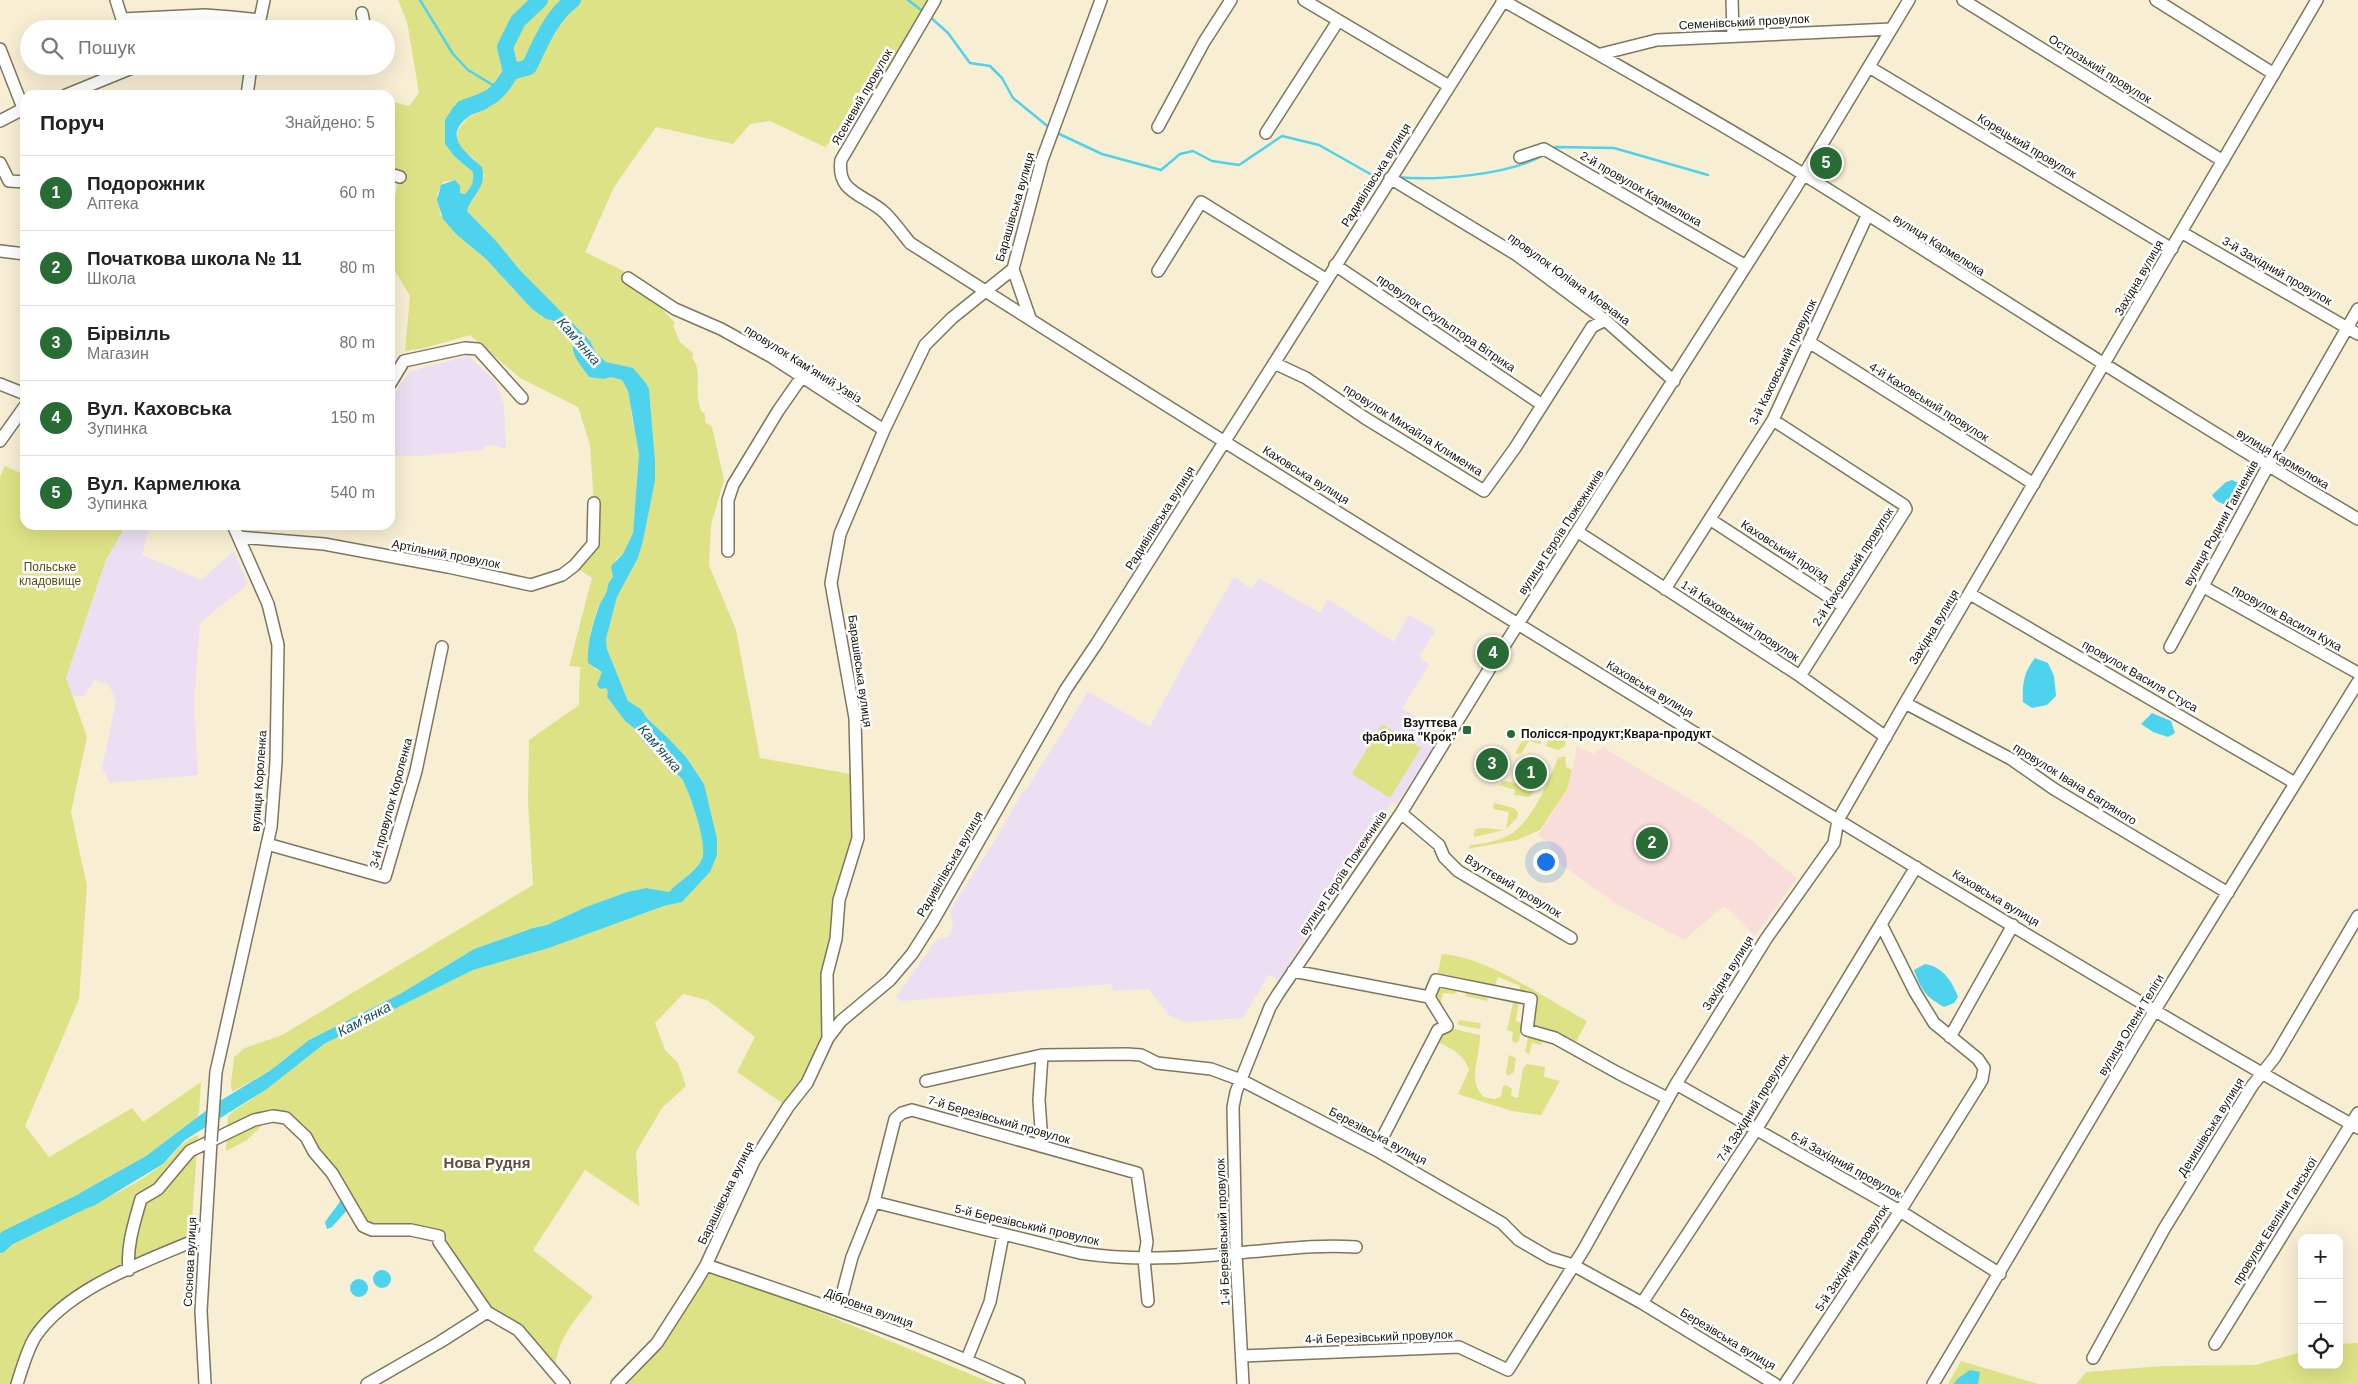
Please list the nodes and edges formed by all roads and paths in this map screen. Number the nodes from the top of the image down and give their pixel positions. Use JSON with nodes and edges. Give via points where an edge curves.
{"nodes":[{"id":1,"x":116,"y":0,"type":"edge"},
{"id":2,"x":264,"y":0,"type":"edge"},
{"id":3,"x":934,"y":0,"type":"edge"},
{"id":4,"x":1101,"y":0,"type":"edge"},
{"id":5,"x":1231,"y":0,"type":"edge"},
{"id":6,"x":1304,"y":0,"type":"edge"},
{"id":7,"x":1503,"y":0,"type":"edge"},
{"id":8,"x":1732,"y":0,"type":"edge"},
{"id":9,"x":1909,"y":0,"type":"edge"},
{"id":10,"x":1963,"y":0,"type":"edge"},
{"id":11,"x":2156,"y":0,"type":"edge"},
{"id":12,"x":2317,"y":0,"type":"edge"},
{"id":13,"x":362,"y":13,"type":"dead end"},
{"id":14,"x":231,"y":17,"type":"junction"},
{"id":15,"x":226,"y":20,"type":"edge"},
{"id":16,"x":242,"y":20,"type":"edge"},
{"id":17,"x":260,"y":20,"type":"edge"},
{"id":18,"x":363,"y":20,"type":"edge"},
{"id":19,"x":1338,"y":20,"type":"junction"},
{"id":20,"x":1891,"y":29,"type":"junction"},
{"id":21,"x":1733,"y":35,"type":"junction"},
{"id":22,"x":0,"y":49,"type":"edge"},
{"id":23,"x":1601,"y":54,"type":"junction"},
{"id":24,"x":1869,"y":67,"type":"junction"},
{"id":25,"x":2274,"y":74,"type":"junction"},
{"id":26,"x":115,"y":75,"type":"edge"},
{"id":27,"x":250,"y":75,"type":"edge"},
{"id":28,"x":1449,"y":86,"type":"junction"},
{"id":29,"x":78,"y":90,"type":"edge"},
{"id":30,"x":248,"y":90,"type":"edge"},
{"id":31,"x":20,"y":98,"type":"edge"},
{"id":32,"x":20,"y":110,"type":"edge"},
{"id":33,"x":0,"y":121,"type":"edge"},
{"id":34,"x":1158,"y":127,"type":"dead end"},
{"id":35,"x":1266,"y":133,"type":"dead end"},
{"id":36,"x":1520,"y":157,"type":"dead end"},
{"id":37,"x":2224,"y":161,"type":"junction"},
{"id":38,"x":0,"y":163,"type":"edge"},
{"id":39,"x":1803,"y":175,"type":"junction"},
{"id":40,"x":1390,"y":178,"type":"junction"},
{"id":41,"x":20,"y":182,"type":"edge"},
{"id":42,"x":1867,"y":216,"type":"junction"},
{"id":43,"x":2182,"y":232,"type":"junction"},
{"id":44,"x":2172,"y":249,"type":"junction"},
{"id":45,"x":0,"y":251,"type":"edge"},
{"id":46,"x":20,"y":253,"type":"edge"},
{"id":47,"x":1335,"y":265,"type":"junction"},
{"id":48,"x":1746,"y":266,"type":"junction"},
{"id":49,"x":1013,"y":269,"type":"junction"},
{"id":50,"x":1158,"y":271,"type":"dead end"},
{"id":51,"x":628,"y":278,"type":"dead end"},
{"id":52,"x":1327,"y":280,"type":"junction"},
{"id":53,"x":986,"y":292,"type":"junction"},
{"id":54,"x":2358,"y":309,"type":"edge"},
{"id":55,"x":1030,"y":318,"type":"junction"},
{"id":56,"x":1605,"y":320,"type":"junction"},
{"id":57,"x":2347,"y":328,"type":"junction"},
{"id":58,"x":2358,"y":334,"type":"edge"},
{"id":59,"x":1809,"y":342,"type":"junction"},
{"id":60,"x":1274,"y":363,"type":"junction"},
{"id":61,"x":2104,"y":365,"type":"junction"},
{"id":62,"x":395,"y":376,"type":"edge"},
{"id":63,"x":801,"y":378,"type":"junction"},
{"id":64,"x":1674,"y":381,"type":"junction"},
{"id":65,"x":0,"y":384,"type":"edge"},
{"id":66,"x":20,"y":392,"type":"edge"},
{"id":67,"x":522,"y":398,"type":"dead end"},
{"id":68,"x":1541,"y":404,"type":"junction"},
{"id":69,"x":20,"y":413,"type":"edge"},
{"id":70,"x":1773,"y":420,"type":"junction"},
{"id":71,"x":884,"y":430,"type":"junction"},
{"id":72,"x":0,"y":441,"type":"edge"},
{"id":73,"x":1225,"y":441,"type":"junction"},
{"id":74,"x":2268,"y":466,"type":"junction"},
{"id":75,"x":2034,"y":484,"type":"junction"},
{"id":76,"x":594,"y":503,"type":"dead end"},
{"id":77,"x":2356,"y":514,"type":"edge"},
{"id":78,"x":1711,"y":520,"type":"junction"},
{"id":79,"x":236,"y":530,"type":"edge"},
{"id":80,"x":1578,"y":532,"type":"junction"},
{"id":81,"x":239,"y":537,"type":"junction"},
{"id":82,"x":728,"y":551,"type":"dead end"},
{"id":83,"x":2202,"y":586,"type":"junction"},
{"id":84,"x":1665,"y":589,"type":"junction"},
{"id":85,"x":1970,"y":594,"type":"junction"},
{"id":86,"x":1843,"y":606,"type":"junction"},
{"id":87,"x":1518,"y":624,"type":"junction"},
{"id":88,"x":442,"y":647,"type":"dead end"},
{"id":89,"x":2170,"y":647,"type":"dead end"},
{"id":90,"x":2358,"y":674,"type":"edge"},
{"id":91,"x":1800,"y":676,"type":"junction"},
{"id":92,"x":2358,"y":682,"type":"edge"},
{"id":93,"x":1905,"y":703,"type":"junction"},
{"id":94,"x":1886,"y":737,"type":"junction"},
{"id":95,"x":2296,"y":782,"type":"junction"},
{"id":96,"x":1401,"y":812,"type":"junction"},
{"id":97,"x":1838,"y":820,"type":"junction"},
{"id":98,"x":267,"y":844,"type":"junction"},
{"id":99,"x":1916,"y":867,"type":"junction"},
{"id":100,"x":2228,"y":893,"type":"junction"},
{"id":101,"x":2358,"y":916,"type":"edge"},
{"id":102,"x":1881,"y":924,"type":"junction"},
{"id":103,"x":2013,"y":925,"type":"junction"},
{"id":104,"x":1572,"y":938,"type":"dead end"},
{"id":105,"x":1293,"y":971,"type":"junction"},
{"id":106,"x":1429,"y":997,"type":"junction"},
{"id":107,"x":827,"y":999,"type":"junction"},
{"id":108,"x":2155,"y":1010,"type":"junction"},
{"id":109,"x":847,"y":1016,"type":"junction"},
{"id":110,"x":1950,"y":1037,"type":"junction"},
{"id":111,"x":828,"y":1038,"type":"junction"},
{"id":112,"x":1042,"y":1055,"type":"junction"},
{"id":113,"x":2263,"y":1073,"type":"junction"},
{"id":114,"x":1241,"y":1080,"type":"junction"},
{"id":115,"x":926,"y":1081,"type":"dead end"},
{"id":116,"x":1676,"y":1084,"type":"junction"},
{"id":117,"x":1667,"y":1098,"type":"junction"},
{"id":118,"x":2358,"y":1112,"type":"edge"},
{"id":119,"x":2355,"y":1126,"type":"edge"},
{"id":120,"x":1756,"y":1130,"type":"junction"},
{"id":121,"x":211,"y":1141,"type":"joint"},
{"id":122,"x":1040,"y":1146,"type":"junction"},
{"id":123,"x":1376,"y":1150,"type":"junction"},
{"id":124,"x":874,"y":1202,"type":"junction"},
{"id":125,"x":1900,"y":1211,"type":"junction"},
{"id":126,"x":1003,"y":1235,"type":"junction"},
{"id":127,"x":204,"y":1236,"type":"junction"},
{"id":128,"x":1356,"y":1247,"type":"dead end"},
{"id":129,"x":1236,"y":1253,"type":"junction"},
{"id":130,"x":1144,"y":1259,"type":"junction"},
{"id":131,"x":706,"y":1265,"type":"junction"},
{"id":132,"x":1573,"y":1265,"type":"junction"},
{"id":133,"x":129,"y":1270,"type":"junction"},
{"id":134,"x":2000,"y":1274,"type":"junction"},
{"id":135,"x":1148,"y":1301,"type":"dead end"},
{"id":136,"x":1642,"y":1303,"type":"junction"},
{"id":137,"x":838,"y":1310,"type":"junction"},
{"id":138,"x":487,"y":1312,"type":"junction"},
{"id":139,"x":2215,"y":1344,"type":"dead end"},
{"id":140,"x":1242,"y":1356,"type":"junction"},
{"id":141,"x":2093,"y":1358,"type":"dead end"},
{"id":142,"x":967,"y":1359,"type":"junction"},
{"id":143,"x":1754,"y":1379,"type":"edge"},
{"id":144,"x":17,"y":1384,"type":"edge"},
{"id":145,"x":205,"y":1384,"type":"edge"},
{"id":146,"x":366,"y":1384,"type":"edge"},
{"id":147,"x":564,"y":1384,"type":"edge"},
{"id":148,"x":617,"y":1384,"type":"edge"},
{"id":149,"x":1020,"y":1384,"type":"edge"},
{"id":150,"x":1243,"y":1384,"type":"edge"},
{"id":151,"x":1775,"y":1384,"type":"edge"},
{"id":152,"x":1786,"y":1384,"type":"edge"},
{"id":153,"x":1933,"y":1384,"type":"edge"}],
"edges":[{"from":1,"to":14,"type":"street","via":[[122,18]]},
{"from":2,"to":17,"type":"street"},
{"from":3,"to":53,"type":"street","name":"Ясеневий провулок","via":[[841,160],[839,172],[844,183],[858,197],[884,212],[910,243]]},
{"from":4,"to":49,"type":"street","name":"Барашівська вулиця","via":[[1042,160]]},
{"from":5,"to":34,"type":"street"},
{"from":6,"to":19,"type":"street"},
{"from":7,"to":23,"type":"street","name":"вулиця Кармелюка"},
{"from":7,"to":28,"type":"street","name":"Радивілівська вулиця"},
{"from":8,"to":21,"type":"street"},
{"from":9,"to":20,"type":"street","name":"вулиця Героїв Пожежників"},
{"from":10,"to":37,"type":"street","name":"Острозький провулок"},
{"from":11,"to":25,"type":"street"},
{"from":12,"to":25,"type":"street","name":"Західна вулиця"},
{"from":13,"to":18,"type":"street"},
{"from":14,"to":15,"type":"street"},
{"from":14,"to":16,"type":"street"},
{"from":19,"to":28,"type":"street"},
{"from":19,"to":35,"type":"street"},
{"from":20,"to":21,"type":"street","name":"Семенівський провулок"},
{"from":20,"to":24,"type":"street","name":"вулиця Героїв Пожежників"},
{"from":21,"to":23,"type":"street","name":"Семенівський провулок","via":[[1657,40]]},
{"from":22,"to":31,"type":"street"},
{"from":23,"to":39,"type":"street","name":"вулиця Кармелюка"},
{"from":24,"to":39,"type":"street","name":"вулиця Героїв Пожежників"},
{"from":24,"to":44,"type":"street","name":"Корецький провулок"},
{"from":25,"to":37,"type":"street","name":"Західна вулиця"},
{"from":26,"to":29,"type":"street"},
{"from":27,"to":30,"type":"street"},
{"from":28,"to":40,"type":"street","name":"Радивілівська вулиця"},
{"from":32,"to":33,"type":"street"},
{"from":36,"to":48,"type":"street","name":"2-й провулок Кармелюка","via":[[1544,149]]},
{"from":37,"to":43,"type":"street","name":"Західна вулиця"},
{"from":38,"to":41,"type":"street","via":[[9,181]]},
{"from":39,"to":42,"type":"street","name":"вулиця Кармелюка"},
{"from":39,"to":48,"type":"street","name":"вулиця Героїв Пожежників"},
{"from":40,"to":47,"type":"street","name":"Радивілівська вулиця"},
{"from":40,"to":56,"type":"street","name":"провулок Юліана Мовчана","via":[[1517,255]]},
{"from":42,"to":59,"type":"street","name":"3-й Каховський провулок"},
{"from":42,"to":61,"type":"street","name":"вулиця Кармелюка"},
{"from":43,"to":44,"type":"street","name":"Західна вулиця"},
{"from":43,"to":57,"type":"street","name":"3-й Західний провулок"},
{"from":44,"to":61,"type":"street","name":"Західна вулиця"},
{"from":45,"to":46,"type":"street"},
{"from":47,"to":52,"type":"street","name":"Радивілівська вулиця"},
{"from":47,"to":68,"type":"street","name":"провулок Скульптора Вітрика"},
{"from":48,"to":64,"type":"street","name":"вулиця Героїв Пожежників"},
{"from":49,"to":53,"type":"street","name":"Барашівська вулиця"},
{"from":49,"to":55,"type":"street"},
{"from":50,"to":52,"type":"street","via":[[1201,202]]},
{"from":51,"to":63,"type":"street","name":"провулок Камʼяний Узвіз","via":[[674,308],[770,356]]},
{"from":52,"to":60,"type":"street","name":"Радивілівська вулиця"},
{"from":53,"to":55,"type":"street","name":"Каховська вулиця"},
{"from":53,"to":71,"type":"street","name":"Барашівська вулиця","via":[[952,318],[925,345]]},
{"from":54,"to":57,"type":"street","name":"вулиця Родини Гамченків"},
{"from":55,"to":73,"type":"street","name":"Каховська вулиця"},
{"from":56,"to":64,"type":"street","name":"провулок Юліана Мовчана"},
{"from":56,"to":68,"type":"street","name":"провулок Михайла Клименка","via":[[1592,327]]},
{"from":57,"to":58,"type":"street","name":"3-й Західний провулок"},
{"from":57,"to":74,"type":"street","name":"вулиця Родини Гамченків"},
{"from":59,"to":70,"type":"street","name":"3-й Каховський провулок"},
{"from":59,"to":75,"type":"street","name":"4-й Каховський провулок"},
{"from":60,"to":68,"type":"street","name":"провулок Михайла Клименка","via":[[1306,378],[1484,491]]},
{"from":60,"to":73,"type":"street","name":"Радивілівська вулиця"},
{"from":61,"to":74,"type":"street","name":"вулиця Кармелюка"},
{"from":61,"to":75,"type":"street","name":"Західна вулиця"},
{"from":62,"to":67,"type":"street","via":[[404,361],[465,348],[478,349]]},
{"from":63,"to":71,"type":"street","name":"провулок Камʼяний Узвіз"},
{"from":63,"to":82,"type":"street","via":[[733,485],[728,500]]},
{"from":64,"to":80,"type":"street","name":"вулиця Героїв Пожежників"},
{"from":65,"to":66,"type":"street"},
{"from":69,"to":72,"type":"street"},
{"from":70,"to":78,"type":"street","name":"3-й Каховський провулок"},
{"from":70,"to":86,"type":"street","name":"2-й Каховський провулок","via":[[1906,506],[1906,511]]},
{"from":71,"to":107,"type":"street","name":"Барашівська вулиця","via":[[840,534],[832,583],[855,718],[858,838],[839,900],[836,939],[827,974]]},
{"from":73,"to":87,"type":"street","name":"Каховська вулиця"},
{"from":73,"to":109,"type":"street","name":"Радивілівська вулиця","via":[[1066,689],[912,954],[890,980]]},
{"from":74,"to":77,"type":"street","name":"вулиця Кармелюка"},
{"from":74,"to":83,"type":"street","name":"вулиця Родини Гамченків"},
{"from":75,"to":85,"type":"street","name":"Західна вулиця"},
{"from":76,"to":81,"type":"street","name":"Артільний провулок","via":[[594,544],[562,575],[531,584],[324,544]]},
{"from":78,"to":84,"type":"street","name":"3-й Каховський провулок"},
{"from":78,"to":86,"type":"street","name":"Каховський проїзд"},
{"from":79,"to":81,"type":"street","name":"вулиця Короленка"},
{"from":80,"to":84,"type":"street","name":"1-й Каховський провулок"},
{"from":80,"to":87,"type":"street","name":"вулиця Героїв Пожежників"},
{"from":81,"to":98,"type":"street","name":"вулиця Короленка","via":[[268,604],[278,645],[276,762]]},
{"from":83,"to":89,"type":"street","name":"вулиця Родини Гамченків"},
{"from":83,"to":90,"type":"street","name":"провулок Василя Кука"},
{"from":84,"to":91,"type":"street","name":"1-й Каховський провулок"},
{"from":85,"to":93,"type":"street","name":"Західна вулиця"},
{"from":85,"to":95,"type":"street","name":"провулок Василя Стуса"},
{"from":86,"to":91,"type":"street","name":"2-й Каховський провулок"},
{"from":87,"to":96,"type":"street","name":"вулиця Героїв Пожежників"},
{"from":87,"to":97,"type":"street","name":"Каховська вулиця"},
{"from":88,"to":98,"type":"street","name":"3-й провулок Короленка","via":[[416,771],[385,877]]},
{"from":91,"to":94,"type":"street","name":"1-й Каховський провулок"},
{"from":92,"to":95,"type":"street","name":"вулиця Олени Теліги"},
{"from":93,"to":94,"type":"street","name":"Західна вулиця"},
{"from":93,"to":100,"type":"street","name":"провулок Івана Багряного","via":[[2011,759],[2054,789]]},
{"from":94,"to":97,"type":"street","name":"Західна вулиця"},
{"from":95,"to":100,"type":"street","name":"вулиця Олени Теліги"},
{"from":96,"to":104,"type":"street","name":"Взуттєвий провулок","via":[[1439,845],[1444,857],[1458,871]]},
{"from":96,"to":105,"type":"street","name":"вулиця Героїв Пожежників"},
{"from":97,"to":99,"type":"street","name":"Каховська вулиця"},
{"from":97,"to":116,"type":"street","name":"Західна вулиця","via":[[1834,843],[1766,939]]},
{"from":98,"to":121,"type":"street","name":"вулиця Короленка","bridge":true,"via":[[216,1072]]},
{"from":99,"to":102,"type":"street","name":"7-й Західний провулок"},
{"from":99,"to":103,"type":"street","name":"Каховська вулиця"},
{"from":100,"to":108,"type":"street","name":"вулиця Олени Теліги"},
{"from":101,"to":113,"type":"street","name":"Денишівська вулиця"},
{"from":102,"to":110,"type":"street","via":[[1915,992],[1934,1023]]},
{"from":102,"to":120,"type":"street","name":"7-й Західний провулок"},
{"from":103,"to":108,"type":"street","name":"Каховська вулиця"},
{"from":103,"to":110,"type":"street"},
{"from":105,"to":106,"type":"street"},
{"from":105,"to":114,"type":"street","name":"вулиця Героїв Пожежників","via":[[1270,1007]]},
{"from":106,"to":117,"type":"street","via":[[1436,980],[1531,999],[1527,1030],[1555,1038]]},
{"from":106,"to":123,"type":"street","via":[[1447,1026],[1438,1030]]},
{"from":107,"to":109,"type":"street","via":[[835,1014]]},
{"from":107,"to":111,"type":"street","name":"Барашівська вулиця"},
{"from":108,"to":113,"type":"street","name":"Каховська вулиця"},
{"from":108,"to":134,"type":"street","name":"вулиця Олени Теліги"},
{"from":109,"to":111,"type":"street","name":"Радивілівська вулиця"},
{"from":110,"to":125,"type":"street","name":"5-й Західний провулок","via":[[1978,1059],[1984,1068],[1982,1080]]},
{"from":111,"to":131,"type":"street","name":"Барашівська вулиця","via":[[807,1083],[754,1161]]},
{"from":112,"to":114,"type":"street","name":"Березівська вулиця","via":[[1141,1055],[1157,1063],[1210,1069]]},
{"from":112,"to":115,"type":"street","name":"Березівська вулиця"},
{"from":112,"to":122,"type":"street"},
{"from":113,"to":119,"type":"street","name":"Каховська вулиця"},
{"from":113,"to":141,"type":"street","name":"Денишівська вулиця","via":[[2164,1229]]},
{"from":114,"to":123,"type":"street","name":"Березівська вулиця"},
{"from":114,"to":129,"type":"street","name":"1-й Березівський провулок","via":[[1233,1107]]},
{"from":116,"to":117,"type":"street","name":"Західна вулиця"},
{"from":116,"to":120,"type":"street","name":"6-й Західний провулок"},
{"from":117,"to":132,"type":"street","name":"Західна вулиця"},
{"from":118,"to":119,"type":"street","name":"провулок Евеліни Ганської"},
{"from":119,"to":139,"type":"street","name":"провулок Евеліни Ганської"},
{"from":120,"to":125,"type":"street","name":"6-й Західний провулок"},
{"from":120,"to":136,"type":"street","name":"7-й Західний провулок"},
{"from":121,"to":127,"type":"street","name":"Соснова вулиця"},
{"from":122,"to":124,"type":"street","name":"7-й Березівський провулок","via":[[912,1110],[895,1119]]},
{"from":122,"to":130,"type":"street","name":"7-й Березівський провулок","via":[[1137,1173],[1147,1242]]},
{"from":123,"to":132,"type":"street","name":"Березівська вулиця","via":[[1502,1223],[1520,1240],[1550,1258]]},
{"from":124,"to":126,"type":"street","name":"5-й Березівський провулок"},
{"from":124,"to":137,"type":"street","name":"7-й Березівський провулок","via":[[852,1257]]},
{"from":125,"to":134,"type":"street","name":"6-й Західний провулок"},
{"from":125,"to":152,"type":"street","name":"5-й Західний провулок"},
{"from":126,"to":130,"type":"street","name":"5-й Березівський провулок","via":[[1080,1253]]},
{"from":126,"to":142,"type":"street","via":[[990,1302]]},
{"from":127,"to":133,"type":"street"},
{"from":127,"to":145,"type":"street","name":"Соснова вулиця","via":[[201,1311]]},
{"from":128,"to":129,"type":"street","name":"5-й Березівський провулок","via":[[1329,1245]]},
{"from":129,"to":130,"type":"street","name":"5-й Березівський провулок"},
{"from":129,"to":140,"type":"street","name":"1-й Березівський провулок"},
{"from":130,"to":135,"type":"street","name":"7-й Березівський провулок"},
{"from":131,"to":137,"type":"street","name":"Дібровна вулиця"},
{"from":131,"to":148,"type":"street","name":"Барашівська вулиця","via":[[657,1343]]},
{"from":132,"to":136,"type":"street","name":"Березівська вулиця"},
{"from":132,"to":140,"type":"street","name":"4-й Березівський провулок","via":[[1508,1370],[1459,1347]]},
{"from":133,"to":138,"type":"street","via":[[132,1233],[141,1199],[158,1189],[190,1150],[254,1120],[272,1116],[286,1118],[306,1137],[314,1152],[332,1172],[362,1226],[372,1230],[412,1230],[439,1236],[439,1242]]},
{"from":133,"to":144,"type":"street","via":[[88,1290],[54,1314],[34,1338]]},
{"from":134,"to":153,"type":"street","name":"вулиця Олени Теліги"},
{"from":136,"to":143,"type":"street","name":"Березівська вулиця"},
{"from":137,"to":142,"type":"street","name":"Дібровна вулиця"},
{"from":138,"to":146,"type":"street"},
{"from":138,"to":147,"type":"street","via":[[518,1330]]},
{"from":140,"to":150,"type":"street","name":"1-й Березівський провулок"},
{"from":142,"to":149,"type":"street","name":"Дібровна вулиця"},
{"from":143,"to":151,"type":"street","name":"Березівська вулиця"}]}
